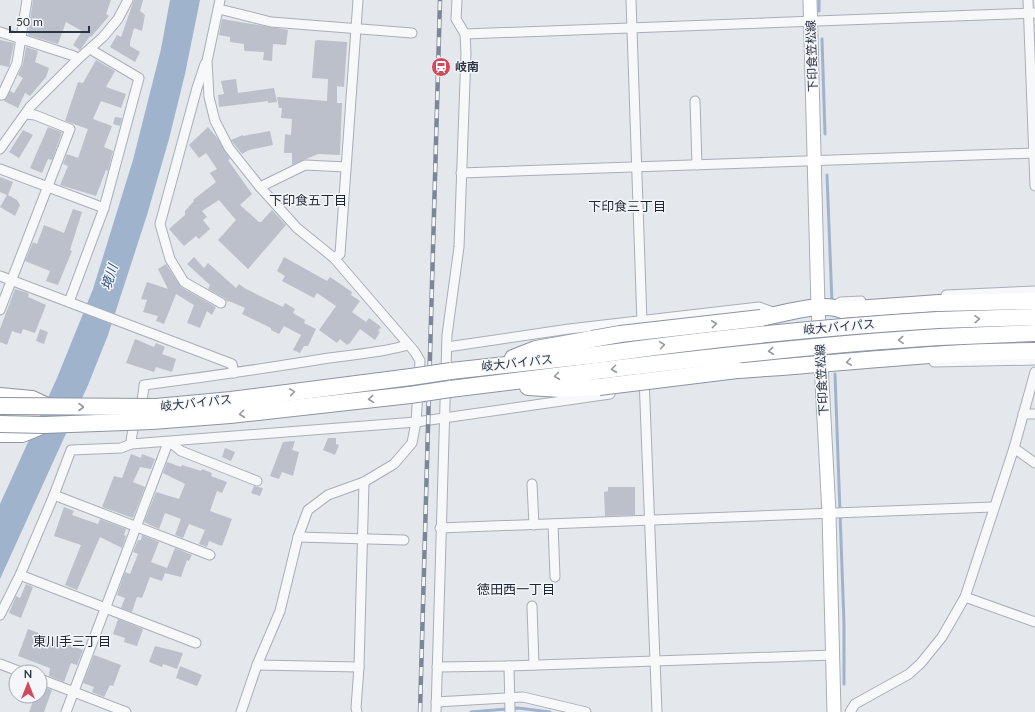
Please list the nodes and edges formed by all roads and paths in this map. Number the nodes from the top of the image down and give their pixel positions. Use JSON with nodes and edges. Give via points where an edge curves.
{"nodes":[{"id":1,"x":27,"y":0,"type":"edge"},
{"id":2,"x":128,"y":0,"type":"edge"},
{"id":3,"x":358,"y":0,"type":"edge"},
{"id":4,"x":457,"y":0,"type":"edge"},
{"id":5,"x":631,"y":0,"type":"edge"},
{"id":6,"x":810,"y":0,"type":"edge"},
{"id":7,"x":1028,"y":0,"type":"edge"},
{"id":8,"x":220,"y":5,"type":"edge"},
{"id":9,"x":1032,"y":13,"type":"edge"},
{"id":10,"x":811,"y":21,"type":"junction"},
{"id":11,"x":631,"y":28,"type":"junction"},
{"id":12,"x":356,"y":29,"type":"junction"},
{"id":13,"x":0,"y":32,"type":"edge"},
{"id":14,"x":412,"y":33,"type":"dead end"},
{"id":15,"x":465,"y":34,"type":"junction"},
{"id":16,"x":21,"y":40,"type":"junction"},
{"id":17,"x":92,"y":48,"type":"junction"},
{"id":18,"x":77,"y":60,"type":"junction"},
{"id":19,"x":207,"y":61,"type":"junction"},
{"id":20,"x":0,"y":95,"type":"edge"},
{"id":21,"x":695,"y":100,"type":"dead end"},
{"id":22,"x":26,"y":114,"type":"junction"},
{"id":23,"x":0,"y":148,"type":"edge"},
{"id":24,"x":1034,"y":153,"type":"edge"},
{"id":25,"x":816,"y":160,"type":"junction"},
{"id":26,"x":697,"y":164,"type":"junction"},
{"id":27,"x":346,"y":167,"type":"junction"},
{"id":28,"x":636,"y":167,"type":"junction"},
{"id":29,"x":0,"y":169,"type":"edge"},
{"id":30,"x":461,"y":174,"type":"junction"},
{"id":31,"x":1035,"y":186,"type":"edge"},
{"id":32,"x":47,"y":188,"type":"junction"},
{"id":33,"x":260,"y":188,"type":"junction"},
{"id":34,"x":104,"y":208,"type":"junction"},
{"id":35,"x":334,"y":258,"type":"junction"},
{"id":36,"x":0,"y":276,"type":"edge"},
{"id":37,"x":11,"y":281,"type":"junction"},
{"id":38,"x":1035,"y":291,"type":"edge"},
{"id":39,"x":1035,"y":301,"type":"edge"},
{"id":40,"x":73,"y":303,"type":"junction"},
{"id":41,"x":221,"y":303,"type":"dead end"},
{"id":42,"x":826,"y":306,"type":"junction"},
{"id":43,"x":0,"y":310,"type":"edge"},
{"id":44,"x":780,"y":314,"type":"junction"},
{"id":45,"x":1035,"y":317,"type":"edge"},
{"id":46,"x":642,"y":320,"type":"junction"},
{"id":47,"x":1035,"y":333,"type":"edge"},
{"id":48,"x":407,"y":345,"type":"junction"},
{"id":49,"x":447,"y":347,"type":"junction"},
{"id":50,"x":1035,"y":351,"type":"edge"},
{"id":51,"x":876,"y":358,"type":"junction"},
{"id":52,"x":1035,"y":360,"type":"edge"},
{"id":53,"x":822,"y":365,"type":"junction"},
{"id":54,"x":491,"y":366,"type":"junction"},
{"id":55,"x":769,"y":368,"type":"junction"},
{"id":56,"x":1035,"y":372,"type":"edge"},
{"id":57,"x":234,"y":373,"type":"junction"},
{"id":58,"x":597,"y":379,"type":"junction"},
{"id":59,"x":644,"y":389,"type":"junction"},
{"id":60,"x":0,"y":396,"type":"edge"},
{"id":61,"x":0,"y":406,"type":"edge"},
{"id":62,"x":49,"y":407,"type":"junction"},
{"id":63,"x":154,"y":414,"type":"junction"},
{"id":64,"x":1023,"y":414,"type":"junction"},
{"id":65,"x":1035,"y":414,"type":"edge"},
{"id":66,"x":444,"y":418,"type":"junction"},
{"id":67,"x":416,"y":422,"type":"junction"},
{"id":68,"x":0,"y":424,"type":"edge"},
{"id":69,"x":44,"y":425,"type":"junction"},
{"id":70,"x":0,"y":434,"type":"edge"},
{"id":71,"x":170,"y":442,"type":"junction"},
{"id":72,"x":131,"y":444,"type":"junction"},
{"id":73,"x":1014,"y":448,"type":"junction"},
{"id":74,"x":1035,"y":463,"type":"edge"},
{"id":75,"x":257,"y":481,"type":"dead end"},
{"id":76,"x":364,"y":482,"type":"junction"},
{"id":77,"x":532,"y":484,"type":"dead end"},
{"id":78,"x":54,"y":495,"type":"junction"},
{"id":79,"x":993,"y":507,"type":"junction"},
{"id":80,"x":836,"y":513,"type":"junction"},
{"id":81,"x":649,"y":521,"type":"junction"},
{"id":82,"x":553,"y":524,"type":"junction"},
{"id":83,"x":534,"y":525,"type":"junction"},
{"id":84,"x":137,"y":526,"type":"junction"},
{"id":85,"x":440,"y":528,"type":"junction"},
{"id":86,"x":298,"y":537,"type":"junction"},
{"id":87,"x":363,"y":540,"type":"junction"},
{"id":88,"x":404,"y":540,"type":"dead end"},
{"id":89,"x":210,"y":555,"type":"dead end"},
{"id":90,"x":20,"y":575,"type":"junction"},
{"id":91,"x":555,"y":577,"type":"dead end"},
{"id":92,"x":965,"y":597,"type":"junction"},
{"id":93,"x":532,"y":606,"type":"dead end"},
{"id":94,"x":105,"y":608,"type":"junction"},
{"id":95,"x":0,"y":615,"type":"edge"},
{"id":96,"x":1035,"y":622,"type":"edge"},
{"id":97,"x":196,"y":643,"type":"dead end"},
{"id":98,"x":833,"y":655,"type":"junction"},
{"id":99,"x":654,"y":661,"type":"junction"},
{"id":100,"x":257,"y":665,"type":"junction"},
{"id":101,"x":509,"y":666,"type":"junction"},
{"id":102,"x":534,"y":666,"type":"junction"},
{"id":103,"x":359,"y":667,"type":"junction"},
{"id":104,"x":437,"y":667,"type":"junction"},
{"id":105,"x":48,"y":682,"type":"edge"},
{"id":106,"x":74,"y":692,"type":"junction"},
{"id":107,"x":510,"y":699,"type":"junction"},
{"id":108,"x":436,"y":707,"type":"edge"},
{"id":109,"x":66,"y":712,"type":"edge"},
{"id":110,"x":126,"y":712,"type":"edge"},
{"id":111,"x":241,"y":712,"type":"edge"},
{"id":112,"x":357,"y":712,"type":"edge"},
{"id":113,"x":510,"y":712,"type":"edge"},
{"id":114,"x":586,"y":712,"type":"edge"},
{"id":115,"x":657,"y":712,"type":"edge"},
{"id":116,"x":834,"y":712,"type":"edge"},
{"id":117,"x":850,"y":712,"type":"edge"}],
"edges":[{"from":1,"to":16,"type":"street"},
{"from":2,"to":17,"type":"street","via":[[118,19]]},
{"from":3,"to":12,"type":"street"},
{"from":4,"to":15,"type":"street","via":[[456,19]]},
{"from":5,"to":11,"type":"street"},
{"from":6,"to":10,"type":"main road","name":"下印食笠松線"},
{"from":7,"to":9,"type":"street"},
{"from":8,"to":12,"type":"street","via":[[271,22]]},
{"from":8,"to":19,"type":"street"},
{"from":9,"to":10,"type":"street"},
{"from":9,"to":24,"type":"street"},
{"from":10,"to":11,"type":"street"},
{"from":10,"to":25,"type":"main road","name":"下印食笠松線"},
{"from":11,"to":15,"type":"street"},
{"from":11,"to":28,"type":"street"},
{"from":12,"to":14,"type":"street"},
{"from":12,"to":27,"type":"street"},
{"from":13,"to":16,"type":"street"},
{"from":15,"to":30,"type":"street"},
{"from":16,"to":18,"type":"street","via":[[74,56]]},
{"from":16,"to":20,"type":"street","via":[[17,63]]},
{"from":17,"to":18,"type":"street"},
{"from":17,"to":34,"type":"street","via":[[139,78]]},
{"from":18,"to":22,"type":"street"},
{"from":19,"to":33,"type":"street","via":[[209,96],[215,121],[229,148]]},
{"from":19,"to":41,"type":"street","via":[[197,88],[160,224],[170,259],[184,282]]},
{"from":21,"to":26,"type":"street"},
{"from":22,"to":23,"type":"street"},
{"from":22,"to":32,"type":"street","via":[[70,128]]},
{"from":24,"to":25,"type":"street"},
{"from":24,"to":31,"type":"street"},
{"from":25,"to":26,"type":"street"},
{"from":25,"to":42,"type":"main road","name":"下印食笠松線"},
{"from":26,"to":28,"type":"street"},
{"from":27,"to":33,"type":"street","via":[[305,165]]},
{"from":27,"to":35,"type":"street","via":[[340,254]]},
{"from":28,"to":30,"type":"street"},
{"from":28,"to":46,"type":"street"},
{"from":29,"to":32,"type":"street"},
{"from":30,"to":49,"type":"street","via":[[459,247]]},
{"from":32,"to":34,"type":"street"},
{"from":32,"to":37,"type":"street"},
{"from":33,"to":35,"type":"street","via":[[297,228]]},
{"from":34,"to":40,"type":"street"},
{"from":35,"to":48,"type":"street"},
{"from":36,"to":37,"type":"street"},
{"from":37,"to":40,"type":"street"},
{"from":37,"to":43,"type":"street"},
{"from":38,"to":42,"type":"street","via":[[841,302]]},
{"from":39,"to":42,"type":"highway","via":[[939,303],[842,310]]},
{"from":40,"to":57,"type":"street","via":[[232,364]]},
{"from":42,"to":44,"type":"highway"},
{"from":42,"to":53,"type":"main road","name":"下印食笠松線"},
{"from":44,"to":46,"type":"street","via":[[759,307]]},
{"from":54,"to":44,"type":"highway","one_way":true,"bridge":true,"via":[[536,349],[620,334]]},
{"from":54,"to":45,"type":"highway","name":"岐大バイパス","one_way":true,"bridge":true,"via":[[838,326]]},
{"from":46,"to":49,"type":"street"},
{"from":46,"to":59,"type":"street"},
{"from":47,"to":58,"type":"highway","name":"岐大バイパス","one_way":true,"bridge":true,"via":[[840,344],[696,358]]},
{"from":48,"to":57,"type":"street"},
{"from":48,"to":67,"type":"street","via":[[420,361]]},
{"from":49,"to":66,"type":"street"},
{"from":50,"to":51,"type":"highway"},
{"from":51,"to":52,"type":"street","via":[[890,363]]},
{"from":51,"to":53,"type":"highway","one_way":true},
{"from":53,"to":55,"type":"highway"},
{"from":53,"to":80,"type":"main road","name":"下印食笠松線"},
{"from":63,"to":54,"type":"highway","name":"岐大バイパス","one_way":true,"bridge":true,"via":[[231,400]]},
{"from":55,"to":58,"type":"highway","bridge":true},
{"from":55,"to":59,"type":"street","via":[[765,372]]},
{"from":56,"to":64,"type":"street"},
{"from":57,"to":72,"type":"street","via":[[144,385],[144,396],[131,432]]},
{"from":58,"to":63,"type":"highway","name":"岐大バイパス","one_way":true,"bridge":true,"via":[[495,384],[230,415]]},
{"from":59,"to":66,"type":"street"},
{"from":59,"to":81,"type":"street"},
{"from":60,"to":62,"type":"highway","via":[[32,399]]},
{"from":61,"to":62,"type":"highway","name":"岐大バイパス","bridge":true},
{"from":62,"to":63,"type":"highway","name":"岐大バイパス","one_way":true,"bridge":true},
{"from":63,"to":69,"type":"highway","name":"岐大バイパス","bridge":true},
{"from":64,"to":65,"type":"street"},
{"from":64,"to":73,"type":"street"},
{"from":66,"to":67,"type":"street"},
{"from":66,"to":85,"type":"street"},
{"from":67,"to":71,"type":"street"},
{"from":67,"to":76,"type":"street","via":[[412,443],[394,464]]},
{"from":68,"to":69,"type":"highway","name":"岐大バイパス","bridge":true},
{"from":69,"to":70,"type":"highway","via":[[22,434]]},
{"from":71,"to":72,"type":"street"},
{"from":71,"to":75,"type":"street","via":[[181,451]]},
{"from":71,"to":84,"type":"street"},
{"from":72,"to":78,"type":"street","via":[[121,448],[71,450]]},
{"from":73,"to":74,"type":"street"},
{"from":73,"to":79,"type":"street"},
{"from":76,"to":86,"type":"street","via":[[328,496],[308,510]]},
{"from":76,"to":87,"type":"street"},
{"from":77,"to":83,"type":"street"},
{"from":78,"to":84,"type":"street"},
{"from":78,"to":90,"type":"street"},
{"from":79,"to":80,"type":"street"},
{"from":79,"to":92,"type":"street"},
{"from":80,"to":81,"type":"street"},
{"from":80,"to":98,"type":"main road","name":"下印食笠松線"},
{"from":81,"to":82,"type":"street"},
{"from":81,"to":99,"type":"street"},
{"from":82,"to":83,"type":"street"},
{"from":82,"to":91,"type":"street"},
{"from":83,"to":85,"type":"street"},
{"from":84,"to":89,"type":"street"},
{"from":84,"to":94,"type":"street"},
{"from":85,"to":104,"type":"street"},
{"from":86,"to":87,"type":"street"},
{"from":86,"to":100,"type":"street","via":[[280,611]]},
{"from":87,"to":88,"type":"street"},
{"from":87,"to":103,"type":"street"},
{"from":90,"to":94,"type":"street"},
{"from":90,"to":95,"type":"street"},
{"from":92,"to":96,"type":"street"},
{"from":92,"to":117,"type":"street","via":[[942,638],[921,663],[909,674],[855,704]]},
{"from":93,"to":102,"type":"street"},
{"from":94,"to":97,"type":"street"},
{"from":94,"to":106,"type":"street"},
{"from":98,"to":99,"type":"street"},
{"from":98,"to":116,"type":"main road","name":"下印食笠松線"},
{"from":99,"to":102,"type":"street"},
{"from":99,"to":115,"type":"street"},
{"from":100,"to":103,"type":"street"},
{"from":100,"to":111,"type":"street"},
{"from":101,"to":102,"type":"street"},
{"from":101,"to":104,"type":"street"},
{"from":101,"to":107,"type":"street"},
{"from":103,"to":112,"type":"street"},
{"from":104,"to":108,"type":"street"},
{"from":105,"to":106,"type":"street"},
{"from":106,"to":109,"type":"street"},
{"from":106,"to":110,"type":"street"},
{"from":107,"to":108,"type":"street"},
{"from":107,"to":113,"type":"street"},
{"from":107,"to":114,"type":"street","via":[[523,697]]}]}
